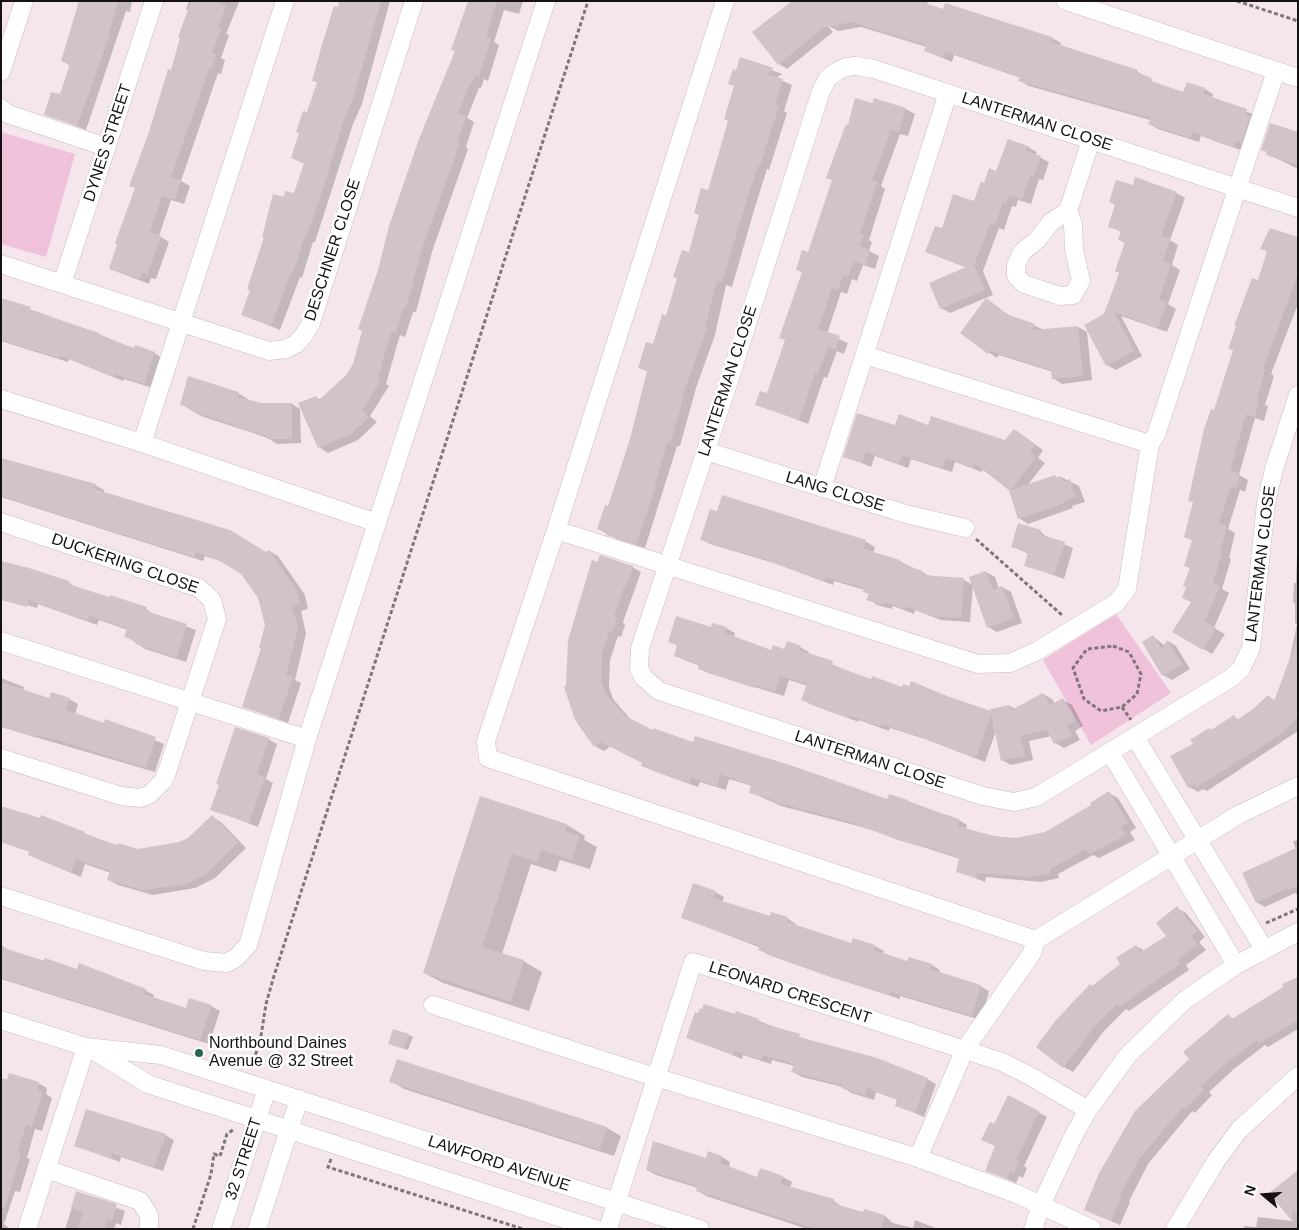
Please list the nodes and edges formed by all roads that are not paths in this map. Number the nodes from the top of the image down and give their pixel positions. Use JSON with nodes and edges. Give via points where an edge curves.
{"nodes":[{"id":1,"x":24,"y":1,"type":"edge"},
{"id":2,"x":154,"y":1,"type":"edge"},
{"id":3,"x":285,"y":1,"type":"edge"},
{"id":4,"x":414,"y":1,"type":"edge"},
{"id":5,"x":546,"y":1,"type":"edge"},
{"id":6,"x":724,"y":1,"type":"edge"},
{"id":7,"x":1066,"y":1,"type":"edge"},
{"id":8,"x":1276,"y":71,"type":"junction"},
{"id":9,"x":1,"y":72,"type":"edge"},
{"id":10,"x":1298,"y":78,"type":"edge"},
{"id":11,"x":948,"y":93,"type":"junction"},
{"id":12,"x":1,"y":108,"type":"edge"},
{"id":13,"x":1091,"y":140,"type":"junction"},
{"id":14,"x":106,"y":147,"type":"junction"},
{"id":15,"x":1236,"y":188,"type":"junction"},
{"id":16,"x":1298,"y":208,"type":"edge"},
{"id":17,"x":1068,"y":211,"type":"junction"},
{"id":18,"x":1,"y":264,"type":"edge"},
{"id":19,"x":62,"y":284,"type":"junction"},
{"id":20,"x":180,"y":322,"type":"junction"},
{"id":21,"x":864,"y":355,"type":"junction"},
{"id":22,"x":1298,"y":395,"type":"edge"},
{"id":23,"x":1,"y":399,"type":"edge"},
{"id":24,"x":142,"y":443,"type":"junction"},
{"id":25,"x":1150,"y":444,"type":"junction"},
{"id":26,"x":706,"y":451,"type":"junction"},
{"id":27,"x":822,"y":488,"type":"junction"},
{"id":28,"x":1,"y":522,"type":"edge"},
{"id":29,"x":378,"y":523,"type":"junction"},
{"id":30,"x":965,"y":528,"type":"road end"},
{"id":31,"x":556,"y":530,"type":"junction"},
{"id":32,"x":667,"y":567,"type":"junction"},
{"id":33,"x":1,"y":641,"type":"edge"},
{"id":34,"x":190,"y":702,"type":"junction"},
{"id":35,"x":1133,"y":729,"type":"junction"},
{"id":36,"x":307,"y":739,"type":"junction"},
{"id":37,"x":1110,"y":752,"type":"junction"},
{"id":38,"x":1,"y":758,"type":"edge"},
{"id":39,"x":1298,"y":786,"type":"edge"},
{"id":40,"x":1197,"y":840,"type":"junction"},
{"id":41,"x":1172,"y":856,"type":"junction"},
{"id":42,"x":1,"y":896,"type":"edge"},
{"id":43,"x":1298,"y":932,"type":"edge"},
{"id":44,"x":1036,"y":940,"type":"junction"},
{"id":45,"x":1264,"y":949,"type":"junction"},
{"id":46,"x":1236,"y":965,"type":"junction"},
{"id":47,"x":433,"y":1005,"type":"dead end"},
{"id":48,"x":1,"y":1020,"type":"edge"},
{"id":49,"x":86,"y":1046,"type":"junction"},
{"id":50,"x":965,"y":1049,"type":"junction"},
{"id":51,"x":1298,"y":1076,"type":"edge"},
{"id":52,"x":656,"y":1078,"type":"junction"},
{"id":53,"x":266,"y":1089,"type":"junction"},
{"id":54,"x":299,"y":1099,"type":"junction"},
{"id":55,"x":1088,"y":1110,"type":"junction"},
{"id":56,"x":256,"y":1120,"type":"junction"},
{"id":57,"x":289,"y":1131,"type":"junction"},
{"id":58,"x":918,"y":1158,"type":"junction"},
{"id":59,"x":46,"y":1169,"type":"junction"},
{"id":60,"x":616,"y":1202,"type":"junction"},
{"id":61,"x":1041,"y":1205,"type":"junction"},
{"id":62,"x":27,"y":1229,"type":"edge"},
{"id":63,"x":150,"y":1229,"type":"edge"},
{"id":64,"x":221,"y":1229,"type":"edge"},
{"id":65,"x":257,"y":1229,"type":"edge"},
{"id":66,"x":596,"y":1229,"type":"edge"},
{"id":67,"x":608,"y":1229,"type":"edge"},
{"id":68,"x":700,"y":1229,"type":"edge"},
{"id":69,"x":1033,"y":1229,"type":"edge"},
{"id":70,"x":1092,"y":1229,"type":"edge"},
{"id":71,"x":1175,"y":1229,"type":"edge"}],
"edges":[{"from":1,"to":9,"type":"street"},
{"from":2,"to":14,"type":"street","name":"DYNES STREET"},
{"from":3,"to":20,"type":"street"},
{"from":4,"to":20,"type":"street","name":"DESCHNER CLOSE","via":[[311,323],[304,335],[286,349],[269,351]]},
{"from":5,"to":29,"type":"street"},
{"from":6,"to":31,"type":"street"},
{"from":7,"to":8,"type":"street"},
{"from":8,"to":10,"type":"street"},
{"from":8,"to":15,"type":"street"},
{"from":11,"to":13,"type":"street","name":"LANTERMAN CLOSE"},
{"from":11,"to":21,"type":"street"},
{"from":11,"to":26,"type":"street","name":"LANTERMAN CLOSE","via":[[866,67],[846,67],[828,78]]},
{"from":12,"to":14,"type":"street","via":[[8,114]]},
{"from":13,"to":15,"type":"street","name":"LANTERMAN CLOSE"},
{"from":13,"to":17,"type":"street"},
{"from":14,"to":19,"type":"street","name":"DYNES STREET"},
{"from":15,"to":16,"type":"street","name":"LANTERMAN CLOSE"},
{"from":15,"to":25,"type":"street","via":[[1156,435]]},
{"from":17,"to":17,"type":"street","via":[[1051,222],[1022,252],[1015,270],[1024,284],[1060,296],[1073,294],[1082,281]]},
{"from":18,"to":19,"type":"street","name":"DESCHNER CLOSE"},
{"from":19,"to":20,"type":"street","name":"DESCHNER CLOSE"},
{"from":20,"to":24,"type":"street"},
{"from":21,"to":25,"type":"street"},
{"from":21,"to":27,"type":"street"},
{"from":22,"to":35,"type":"street","name":"LANTERMAN CLOSE","via":[[1266,503],[1251,648],[1247,659],[1231,678]]},
{"from":23,"to":24,"type":"street"},
{"from":24,"to":29,"type":"street"},
{"from":25,"to":32,"type":"street","via":[[1127,589],[1116,603],[1038,651],[1010,663],[978,664]]},
{"from":26,"to":27,"type":"street","name":"LANG CLOSE"},
{"from":26,"to":32,"type":"street","name":"LANTERMAN CLOSE"},
{"from":27,"to":30,"type":"street","name":"LANG CLOSE"},
{"from":28,"to":34,"type":"street","name":"DUCKERING CLOSE","via":[[188,583],[206,593],[215,608],[216,618]]},
{"from":29,"to":36,"type":"street"},
{"from":31,"to":32,"type":"street"},
{"from":31,"to":44,"type":"street","via":[[486,741],[488,758]]},
{"from":32,"to":37,"type":"street","name":"LANTERMAN CLOSE","via":[[639,658],[642,677],[659,692],[1006,802],[1036,797]]},
{"from":33,"to":34,"type":"street"},
{"from":34,"to":36,"type":"street"},
{"from":34,"to":38,"type":"street","name":"DUCKERING CLOSE","via":[[163,780],[149,795],[140,798],[122,796]]},
{"from":35,"to":37,"type":"street","name":"LANTERMAN CLOSE"},
{"from":35,"to":40,"type":"street"},
{"from":36,"to":42,"type":"street","via":[[248,945],[227,963],[204,961]]},
{"from":37,"to":41,"type":"street"},
{"from":39,"to":40,"type":"street","via":[[1238,815]]},
{"from":40,"to":41,"type":"street"},
{"from":40,"to":45,"type":"street"},
{"from":41,"to":44,"type":"street"},
{"from":41,"to":46,"type":"street"},
{"from":43,"to":45,"type":"street"},
{"from":44,"to":50,"type":"street","via":[[1032,954]]},
{"from":45,"to":46,"type":"street"},
{"from":46,"to":55,"type":"street","via":[[1186,1000],[1146,1035],[1111,1076]]},
{"from":47,"to":52,"type":"street"},
{"from":48,"to":49,"type":"street"},
{"from":49,"to":53,"type":"street","name":"LAWFORD AVENUE","via":[[162,1055]]},
{"from":49,"to":56,"type":"street","name":"LAWFORD AVENUE","via":[[148,1084]]},
{"from":49,"to":59,"type":"street"},
{"from":50,"to":52,"type":"street","name":"LEONARD CRESCENT","via":[[693,962]]},
{"from":50,"to":55,"type":"street","name":"LEONARD CRESCENT","via":[[1017,1069]]},
{"from":50,"to":58,"type":"street"},
{"from":51,"to":71,"type":"street","via":[[1239,1130],[1216,1160]]},
{"from":52,"to":58,"type":"street"},
{"from":52,"to":60,"type":"street","name":"LEONARD CRESCENT"},
{"from":53,"to":54,"type":"street","name":"LAWFORD AVENUE"},
{"from":53,"to":56,"type":"street","name":"32 STREET"},
{"from":54,"to":57,"type":"street","name":"32 STREET"},
{"from":54,"to":60,"type":"street","name":"LAWFORD AVENUE"},
{"from":55,"to":61,"type":"street"},
{"from":56,"to":57,"type":"street","name":"LAWFORD AVENUE"},
{"from":56,"to":64,"type":"street","name":"32 STREET"},
{"from":57,"to":65,"type":"street","name":"32 STREET"},
{"from":57,"to":66,"type":"street","name":"LAWFORD AVENUE"},
{"from":58,"to":61,"type":"street"},
{"from":59,"to":62,"type":"street"},
{"from":59,"to":63,"type":"street","via":[[140,1201],[150,1215]]},
{"from":60,"to":67,"type":"street","name":"LEONARD CRESCENT"},
{"from":60,"to":68,"type":"street","name":"LAWFORD AVENUE"},
{"from":61,"to":69,"type":"street"},
{"from":61,"to":70,"type":"street"}]}
